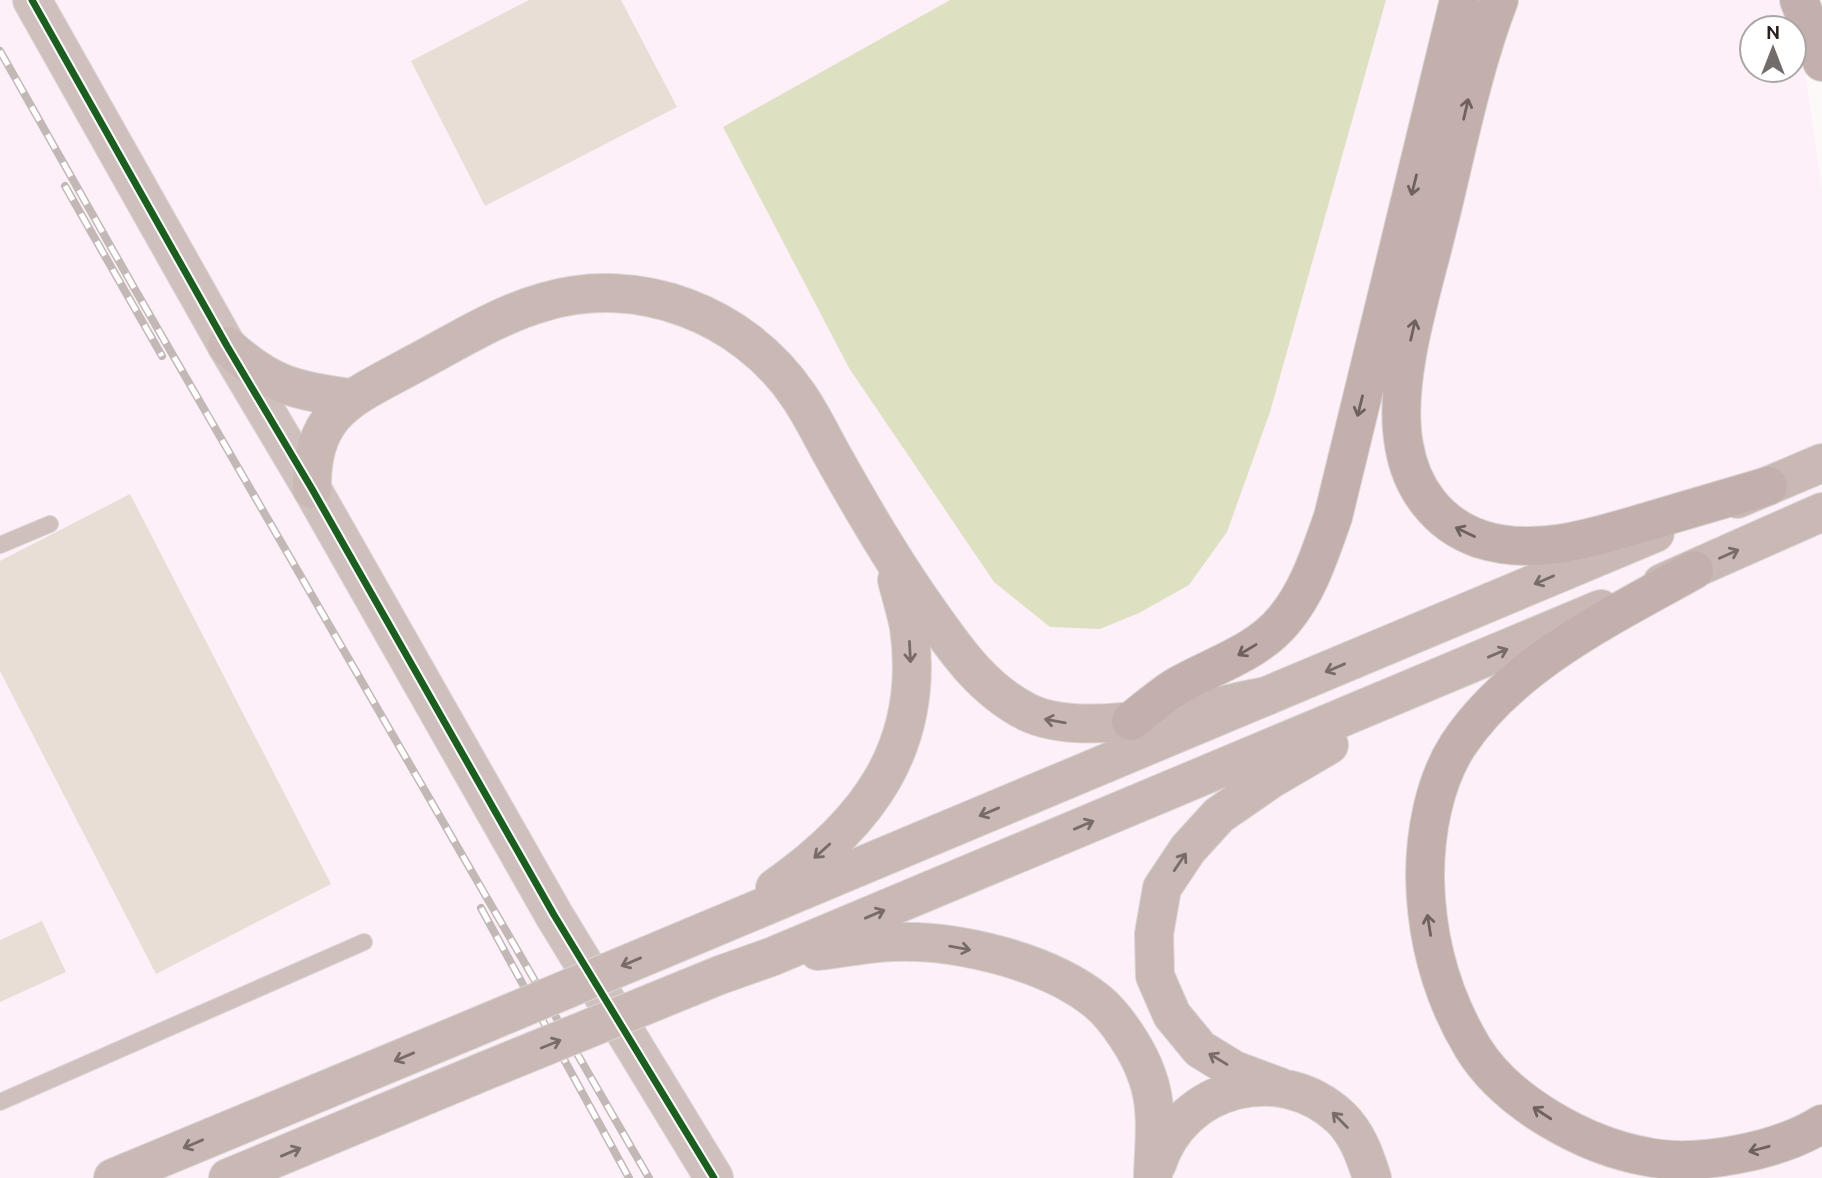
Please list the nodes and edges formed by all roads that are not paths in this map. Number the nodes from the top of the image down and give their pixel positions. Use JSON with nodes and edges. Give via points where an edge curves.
{"nodes":[{"id":1,"x":32,"y":0,"type":"edge"},
{"id":2,"x":1459,"y":0,"type":"edge"},
{"id":3,"x":1499,"y":0,"type":"edge"},
{"id":4,"x":1799,"y":0,"type":"edge"},
{"id":5,"x":1822,"y":62,"type":"edge"},
{"id":6,"x":228,"y":346,"type":"junction"},
{"id":7,"x":351,"y":398,"type":"junction"},
{"id":8,"x":1816,"y":465,"type":"edge"},
{"id":9,"x":1768,"y":486,"type":"junction"},
{"id":10,"x":312,"y":489,"type":"junction"},
{"id":11,"x":1822,"y":512,"type":"edge"},
{"id":12,"x":50,"y":524,"type":"dead end"},
{"id":13,"x":0,"y":545,"type":"edge"},
{"id":14,"x":893,"y":561,"type":"junction"},
{"id":15,"x":1694,"y":570,"type":"junction"},
{"id":16,"x":1463,"y":667,"type":"junction"},
{"id":17,"x":1267,"y":696,"type":"junction"},
{"id":18,"x":1131,"y":721,"type":"junction"},
{"id":19,"x":1045,"y":789,"type":"junction"},
{"id":20,"x":709,"y":929,"type":"junction"},
{"id":21,"x":364,"y":942,"type":"dead end"},
{"id":22,"x":771,"y":957,"type":"junction"},
{"id":23,"x":1280,"y":1087,"type":"junction"},
{"id":24,"x":0,"y":1102,"type":"edge"},
{"id":25,"x":1822,"y":1124,"type":"edge"},
{"id":26,"x":1153,"y":1177,"type":"edge"},
{"id":27,"x":113,"y":1178,"type":"edge"},
{"id":28,"x":228,"y":1178,"type":"edge"},
{"id":29,"x":714,"y":1178,"type":"edge"},
{"id":30,"x":1372,"y":1178,"type":"edge"}],
"edges":[{"from":1,"to":6,"type":"street"},
{"from":2,"to":18,"type":"highway","one_way":true,"via":[[1332,517],[1307,584],[1284,621],[1253,648],[1173,689]]},
{"from":9,"to":3,"type":"highway","one_way":true,"via":[[1548,546],[1480,539],[1449,524],[1427,502],[1411,473],[1403,443],[1402,399],[1409,349],[1476,68]]},
{"from":4,"to":5,"type":"highway"},
{"from":6,"to":7,"type":"main road","via":[[250,367],[277,382],[306,392]]},
{"from":6,"to":10,"type":"street"},
{"from":7,"to":10,"type":"main road","via":[[327,422],[317,442],[311,465]]},
{"from":7,"to":14,"type":"main road","via":[[507,316],[545,301],[626,294],[667,301],[706,315],[741,336],[772,363],[798,395]]},
{"from":8,"to":9,"type":"main road"},
{"from":9,"to":17,"type":"main road","one_way":true},
{"from":10,"to":29,"type":"street","via":[[554,915]]},
{"from":15,"to":11,"type":"main road","one_way":true},
{"from":12,"to":13,"type":"lane"},
{"from":18,"to":14,"type":"main road","one_way":true,"via":[[1079,724],[1046,720],[1007,700],[959,654]]},
{"from":14,"to":20,"type":"main road","one_way":true,"via":[[909,627],[911,661],[905,728],[893,761],[848,827],[802,869]]},
{"from":16,"to":15,"type":"main road","one_way":true},
{"from":25,"to":15,"type":"highway","one_way":true,"via":[[1760,1150],[1700,1161],[1649,1158],[1597,1142],[1547,1117],[1507,1089],[1474,1049],[1450,1005],[1434,959],[1425,858],[1435,796],[1458,746],[1494,699],[1546,659],[1602,621]]},
{"from":22,"to":16,"type":"main road","one_way":true},
{"from":23,"to":16,"type":"main road","one_way":true,"via":[[1234,1070],[1200,1049],[1172,1015],[1155,976],[1154,934],[1162,888],[1188,849],[1219,815],[1271,779]]},
{"from":17,"to":18,"type":"main road"},
{"from":17,"to":19,"type":"main road"},
{"from":18,"to":19,"type":"main road"},
{"from":19,"to":20,"type":"main road","one_way":true},
{"from":20,"to":27,"type":"main road","one_way":true,"bridge":true},
{"from":21,"to":24,"type":"lane"},
{"from":22,"to":26,"type":"main road","one_way":true,"via":[[893,942],[953,946],[1013,958],[1060,977],[1099,1002],[1130,1041],[1148,1077],[1156,1117]]},
{"from":28,"to":22,"type":"main road","one_way":true,"bridge":true},
{"from":23,"to":26,"type":"main road","via":[[1251,1086],[1223,1093],[1198,1107],[1177,1126],[1162,1149]]},
{"from":30,"to":23,"type":"main road","one_way":true,"via":[[1361,1145],[1340,1118],[1312,1098]]}]}
